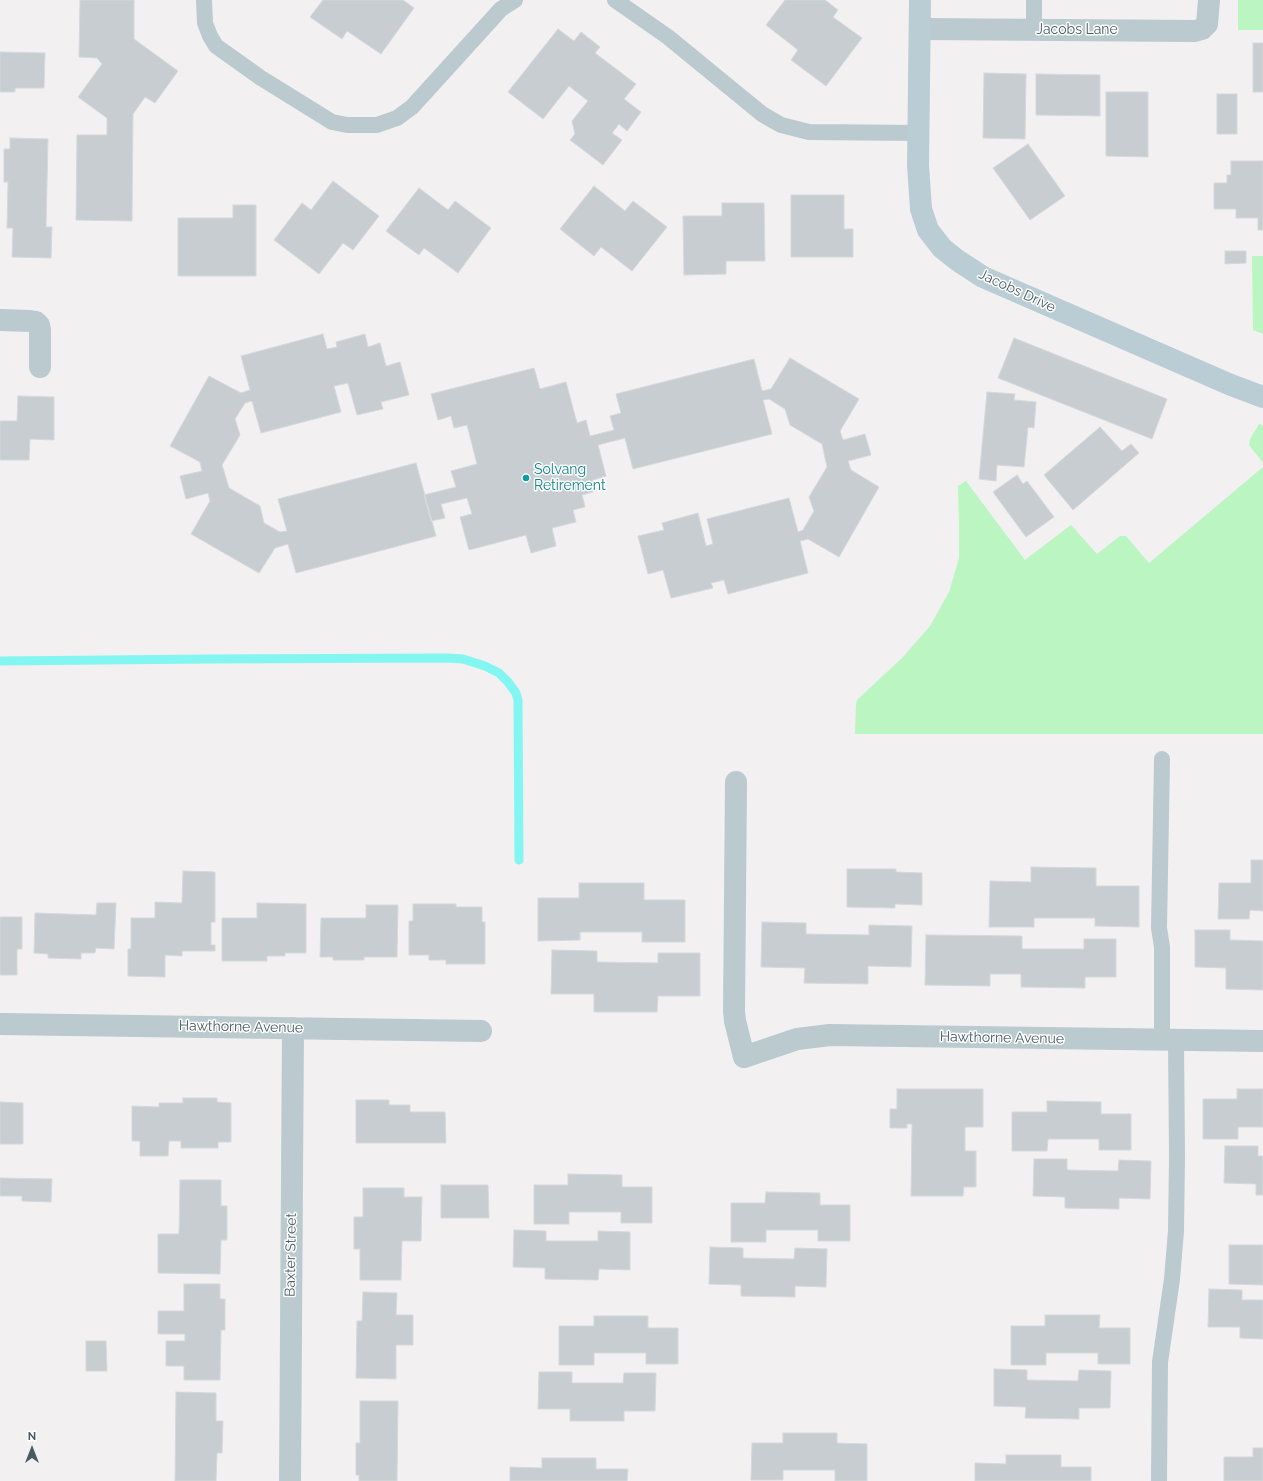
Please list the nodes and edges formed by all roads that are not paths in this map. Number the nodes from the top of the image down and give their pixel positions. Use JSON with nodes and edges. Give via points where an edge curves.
{"nodes":[{"id":1,"x":204,"y":0,"type":"edge"},
{"id":2,"x":515,"y":0,"type":"edge"},
{"id":3,"x":615,"y":0,"type":"edge"},
{"id":4,"x":920,"y":0,"type":"edge"},
{"id":5,"x":1034,"y":0,"type":"edge"},
{"id":6,"x":1209,"y":0,"type":"edge"},
{"id":7,"x":920,"y":29,"type":"junction"},
{"id":8,"x":1034,"y":30,"type":"junction"},
{"id":9,"x":919,"y":133,"type":"junction"},
{"id":10,"x":0,"y":320,"type":"edge"},
{"id":11,"x":40,"y":367,"type":"dead end"},
{"id":12,"x":1263,"y":397,"type":"edge"},
{"id":13,"x":1162,"y":759,"type":"dead end"},
{"id":14,"x":736,"y":782,"type":"dead end"},
{"id":15,"x":0,"y":1024,"type":"edge"},
{"id":16,"x":293,"y":1028,"type":"junction"},
{"id":17,"x":481,"y":1031,"type":"dead end"},
{"id":18,"x":1169,"y":1040,"type":"junction"},
{"id":19,"x":1263,"y":1041,"type":"edge"},
{"id":20,"x":290,"y":1481,"type":"edge"},
{"id":21,"x":1159,"y":1481,"type":"edge"}],
"edges":[{"from":1,"to":2,"type":"lane","via":[[205,23],[216,46],[261,78],[332,122],[362,126],[397,118],[412,107],[501,9]]},
{"from":3,"to":9,"type":"lane","via":[[668,37],[762,114],[781,126],[809,132]]},
{"from":4,"to":7,"type":"street","name":"Jacobs Drive"},
{"from":5,"to":8,"type":"lane"},
{"from":6,"to":8,"type":"street","name":"Jacobs Lane","via":[[1207,24],[1195,31]]},
{"from":7,"to":8,"type":"street","name":"Jacobs Lane"},
{"from":7,"to":9,"type":"street","name":"Jacobs Drive"},
{"from":9,"to":12,"type":"street","name":"Jacobs Drive","via":[[921,209],[928,230],[942,248],[957,260],[983,277]]},
{"from":10,"to":11,"type":"street","via":[[36,322],[40,330]]},
{"from":13,"to":18,"type":"lane","via":[[1159,928]]},
{"from":14,"to":18,"type":"street","name":"Hawthorne Avenue","via":[[734,1011],[744,1057],[797,1039],[830,1036]]},
{"from":15,"to":16,"type":"street","name":"Hawthorne Avenue"},
{"from":16,"to":17,"type":"street","name":"Hawthorne Avenue"},
{"from":16,"to":20,"type":"street","name":"Baxter Street"},
{"from":18,"to":19,"type":"street","name":"Hawthorne Avenue"},
{"from":18,"to":21,"type":"lane","via":[[1177,1157],[1176,1231],[1160,1362]]}]}
